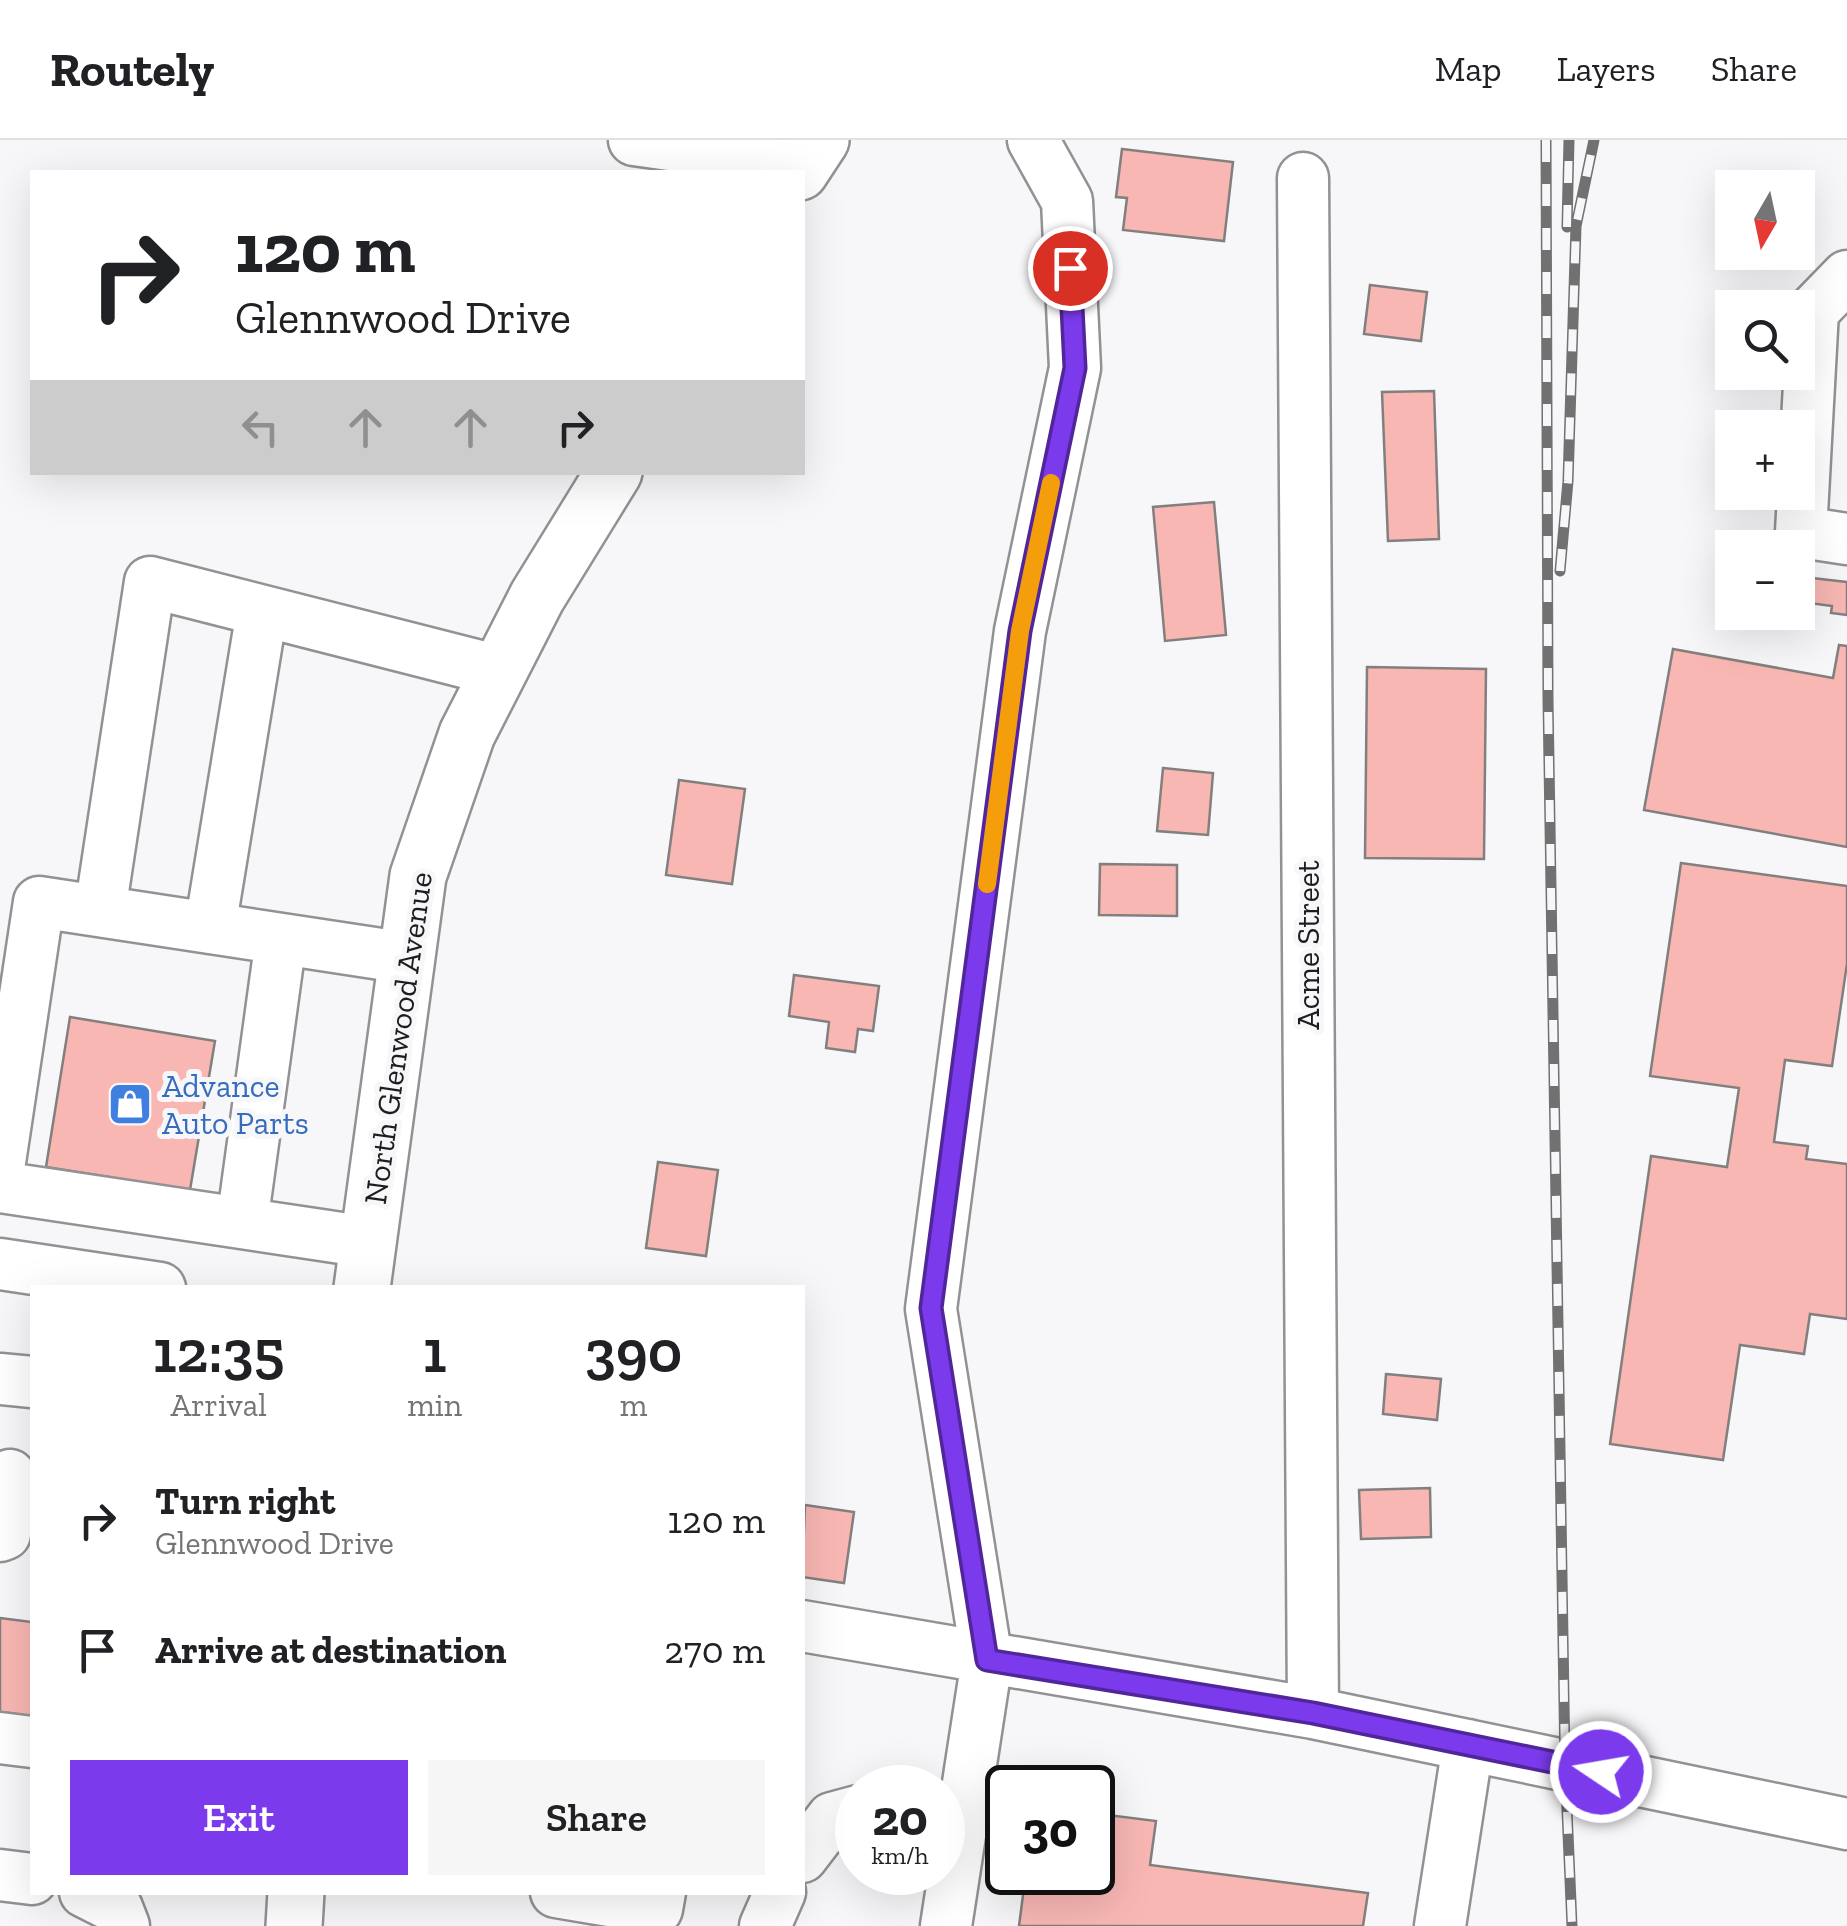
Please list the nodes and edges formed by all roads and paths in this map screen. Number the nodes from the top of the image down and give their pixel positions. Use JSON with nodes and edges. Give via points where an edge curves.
{"nodes":[{"id":1,"x":634,"y":140,"type":"edge"},
{"id":2,"x":1033,"y":140,"type":"edge"},
{"id":3,"x":809,"y":159,"type":"edge"},
{"id":4,"x":1303,"y":178,"type":"dead end"},
{"id":5,"x":1846,"y":276,"type":"edge"},
{"id":6,"x":612,"y":475,"type":"edge"},
{"id":7,"x":1847,"y":539,"type":"edge"},
{"id":8,"x":262,"y":611,"type":"junction"},
{"id":9,"x":499,"y":671,"type":"junction"},
{"id":10,"x":100,"y":911,"type":"junction"},
{"id":11,"x":210,"y":928,"type":"junction"},
{"id":12,"x":281,"y":939,"type":"junction"},
{"id":13,"x":407,"y":958,"type":"junction"},
{"id":14,"x":0,"y":1162,"type":"edge"},
{"id":15,"x":0,"y":1187,"type":"edge"},
{"id":16,"x":242,"y":1223,"type":"junction"},
{"id":17,"x":0,"y":1264,"type":"edge"},
{"id":18,"x":365,"y":1265,"type":"edge"},
{"id":19,"x":140,"y":1285,"type":"edge"},
{"id":20,"x":0,"y":1378,"type":"edge"},
{"id":21,"x":30,"y":1382,"type":"edge"},
{"id":22,"x":14,"y":1475,"type":"edge"},
{"id":23,"x":0,"y":1536,"type":"edge"},
{"id":24,"x":805,"y":1627,"type":"edge"},
{"id":25,"x":987,"y":1660,"type":"junction"},
{"id":26,"x":1313,"y":1713,"type":"junction"},
{"id":27,"x":0,"y":1738,"type":"edge"},
{"id":28,"x":30,"y":1742,"type":"edge"},
{"id":29,"x":1468,"y":1745,"type":"junction"},
{"id":30,"x":964,"y":1765,"type":"edge"},
{"id":31,"x":835,"y":1817,"type":"edge"},
{"id":32,"x":1847,"y":1824,"type":"edge"},
{"id":33,"x":805,"y":1853,"type":"edge"},
{"id":34,"x":0,"y":1875,"type":"edge"},
{"id":35,"x":30,"y":1879,"type":"edge"},
{"id":36,"x":91,"y":1895,"type":"edge"},
{"id":37,"x":296,"y":1895,"type":"edge"},
{"id":38,"x":574,"y":1895,"type":"edge"},
{"id":39,"x":659,"y":1895,"type":"edge"},
{"id":40,"x":779,"y":1895,"type":"edge"},
{"id":41,"x":948,"y":1895,"type":"edge"},
{"id":42,"x":124,"y":1926,"type":"edge"},
{"id":43,"x":294,"y":1926,"type":"edge"},
{"id":44,"x":766,"y":1926,"type":"edge"},
{"id":45,"x":946,"y":1926,"type":"edge"},
{"id":46,"x":1440,"y":1926,"type":"edge"}],
"edges":[{"from":1,"to":3,"type":"street"},
{"from":2,"to":25,"type":"street","via":[[1067,200],[1075,368],[1020,631],[931,1308]]},
{"from":4,"to":26,"type":"street","name":"Acme Street"},
{"from":5,"to":7,"type":"street","via":[[1813,310],[1802,532]]},
{"from":6,"to":9,"type":"main road","name":"North Glenwood Avenue"},
{"from":8,"to":9,"type":"street"},
{"from":8,"to":10,"type":"street","via":[[150,582]]},
{"from":8,"to":11,"type":"street"},
{"from":9,"to":13,"type":"main road","name":"North Glenwood Avenue","via":[[467,734],[418,876]]},
{"from":10,"to":11,"type":"street"},
{"from":10,"to":14,"type":"street","via":[[40,902]]},
{"from":11,"to":12,"type":"street"},
{"from":12,"to":13,"type":"street"},
{"from":12,"to":16,"type":"street"},
{"from":13,"to":18,"type":"main road","name":"North Glenwood Avenue"},
{"from":15,"to":16,"type":"street"},
{"from":16,"to":18,"type":"street"},
{"from":17,"to":19,"type":"street"},
{"from":20,"to":21,"type":"street"},
{"from":22,"to":23,"type":"street","via":[[6,1534]]},
{"from":24,"to":25,"type":"street"},
{"from":25,"to":26,"type":"street"},
{"from":25,"to":30,"type":"street"},
{"from":26,"to":29,"type":"street"},
{"from":27,"to":28,"type":"street"},
{"from":29,"to":32,"type":"street"},
{"from":29,"to":46,"type":"street"},
{"from":31,"to":33,"type":"street"},
{"from":34,"to":35,"type":"street"},
{"from":36,"to":42,"type":"street","via":[[117,1908]]},
{"from":37,"to":43,"type":"main road"},
{"from":38,"to":39,"type":"street","via":[[657,1909]]},
{"from":40,"to":44,"type":"street"},
{"from":41,"to":45,"type":"street"}]}
